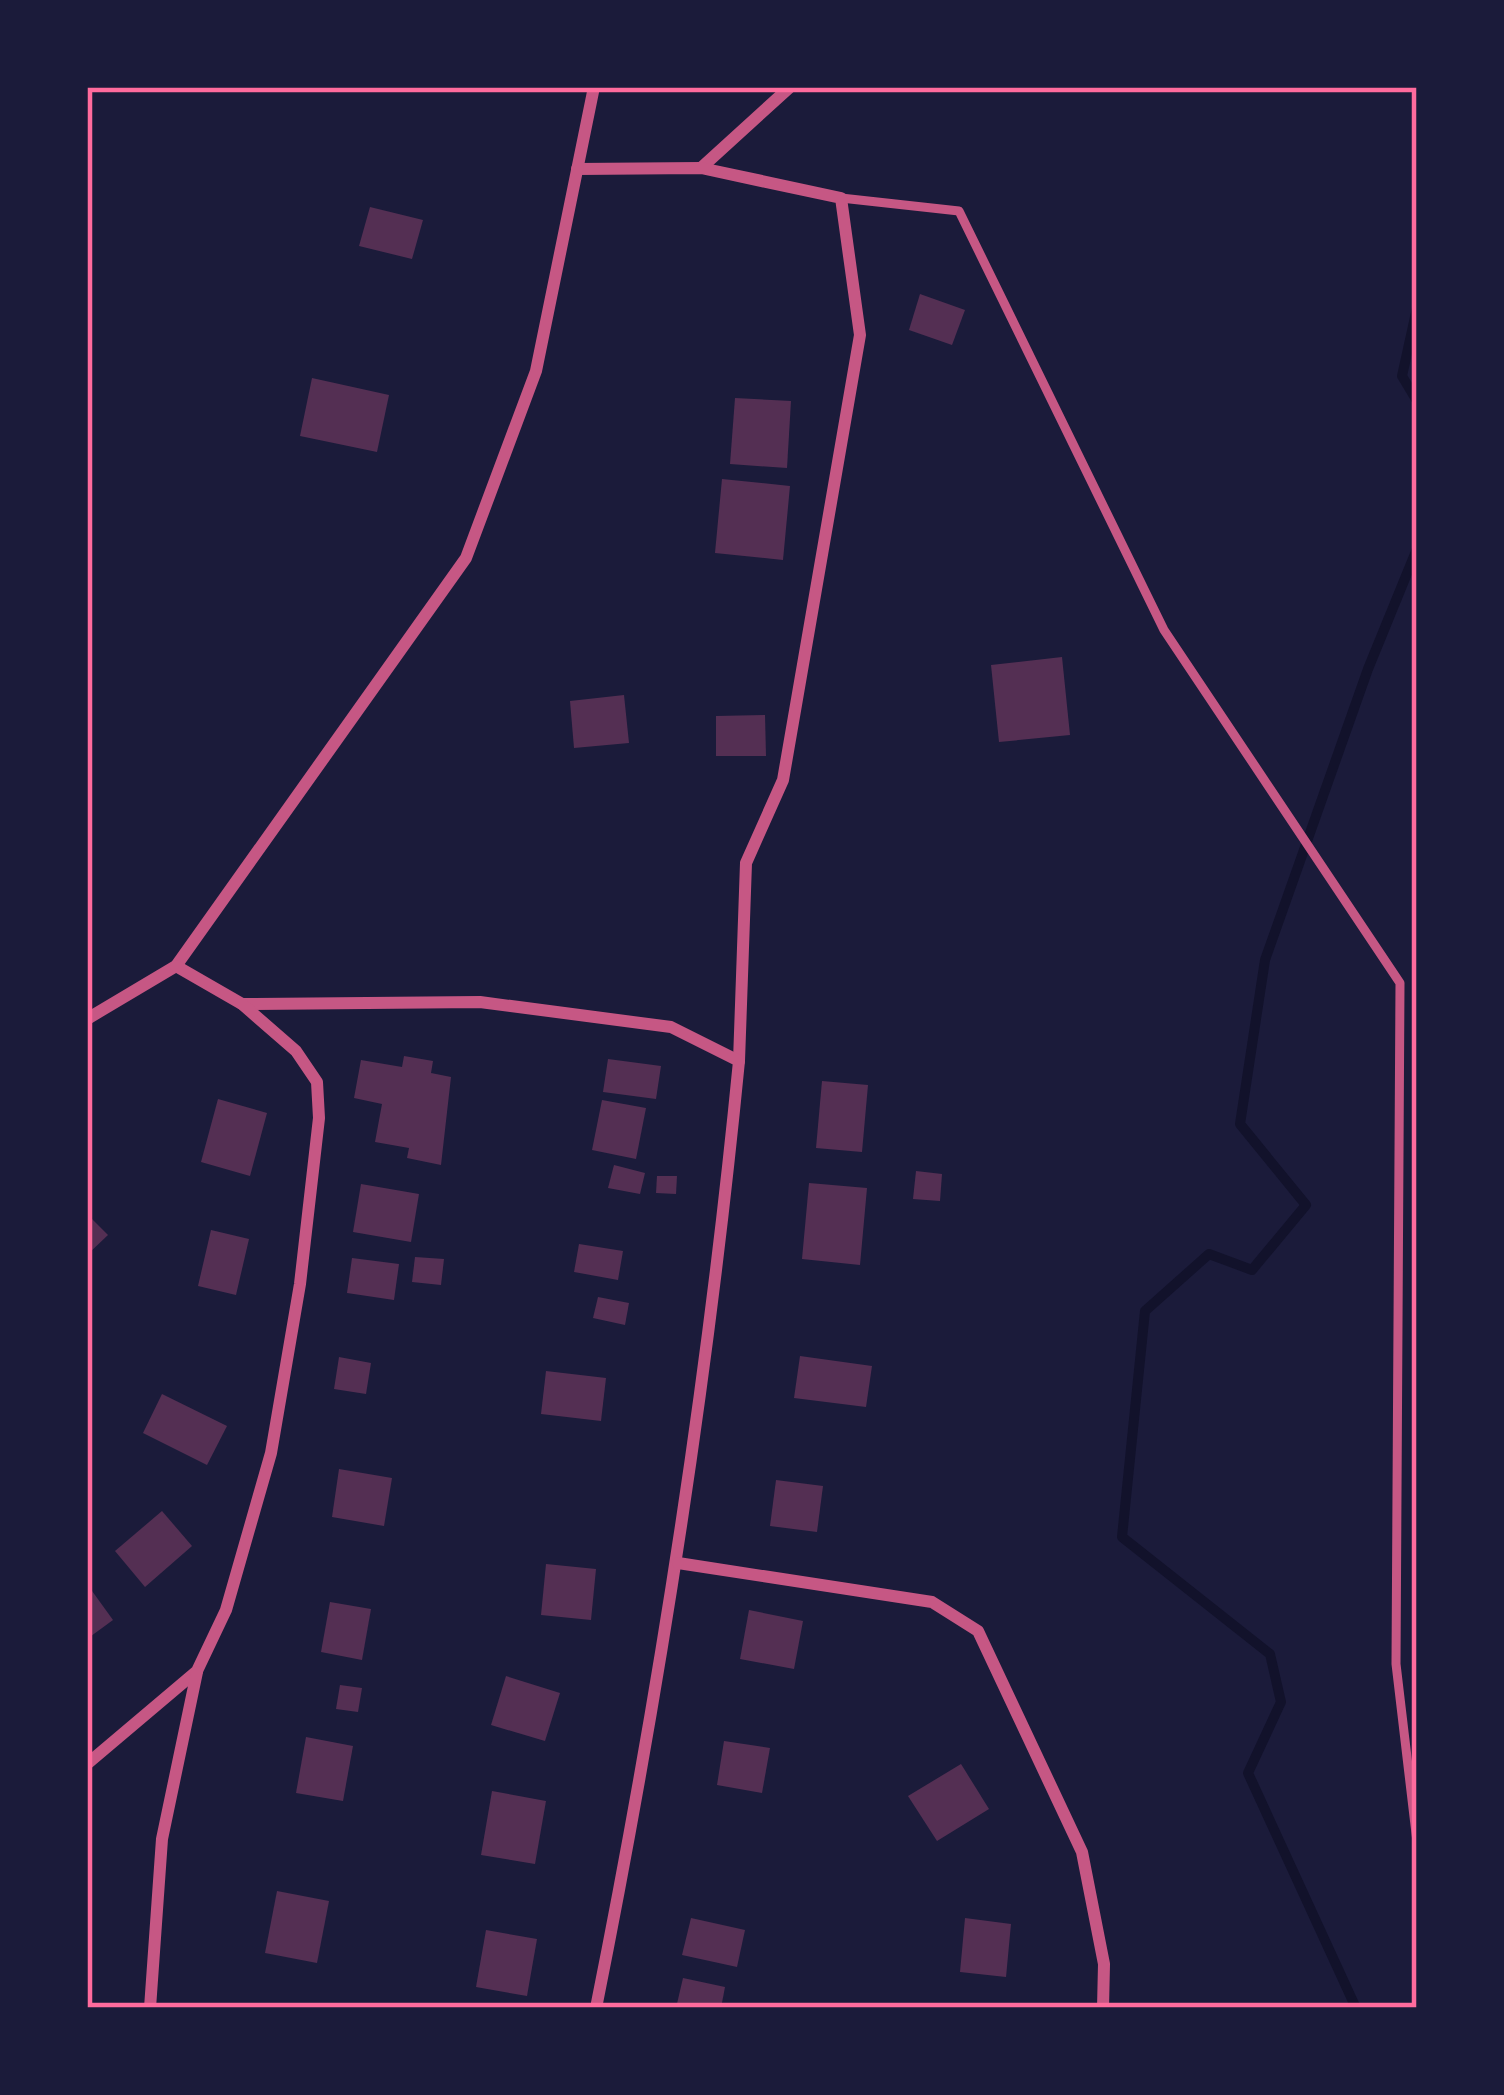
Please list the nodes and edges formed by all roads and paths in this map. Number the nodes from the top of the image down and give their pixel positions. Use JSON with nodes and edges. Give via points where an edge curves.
{"nodes":[{"id":1,"x":595,"y":87,"type":"edge"},
{"id":2,"x":790,"y":87,"type":"edge"},
{"id":3,"x":701,"y":168,"type":"junction"},
{"id":4,"x":577,"y":169,"type":"junction"},
{"id":5,"x":841,"y":198,"type":"junction"},
{"id":6,"x":176,"y":966,"type":"junction"},
{"id":7,"x":242,"y":1004,"type":"junction"},
{"id":8,"x":87,"y":1019,"type":"edge"},
{"id":9,"x":739,"y":1060,"type":"junction"},
{"id":10,"x":679,"y":1563,"type":"junction"},
{"id":11,"x":197,"y":1671,"type":"junction"},
{"id":12,"x":87,"y":1764,"type":"edge"},
{"id":13,"x":1417,"y":1842,"type":"edge"},
{"id":14,"x":150,"y":2008,"type":"edge"},
{"id":15,"x":596,"y":2008,"type":"edge"},
{"id":16,"x":1103,"y":2008,"type":"edge"}],
"edges":[{"from":1,"to":4,"type":"street"},
{"from":2,"to":3,"type":"street"},
{"from":3,"to":4,"type":"street"},
{"from":3,"to":5,"type":"street"},
{"from":4,"to":6,"type":"street","via":[[536,371],[466,558]]},
{"from":5,"to":9,"type":"street","via":[[860,335],[783,780],[746,863]]},
{"from":5,"to":13,"type":"lane","via":[[959,211],[1164,630],[1400,982],[1396,1664]]},
{"from":6,"to":7,"type":"street"},
{"from":6,"to":8,"type":"street"},
{"from":7,"to":9,"type":"street","via":[[480,1002],[671,1028]]},
{"from":7,"to":11,"type":"street","via":[[317,1082],[319,1118],[272,1453],[226,1610]]},
{"from":9,"to":10,"type":"street"},
{"from":10,"to":15,"type":"street"},
{"from":10,"to":16,"type":"street","via":[[932,1602],[978,1630],[1082,1852],[1104,1964]]},
{"from":11,"to":12,"type":"street"},
{"from":11,"to":14,"type":"street","via":[[162,1839]]}]}
